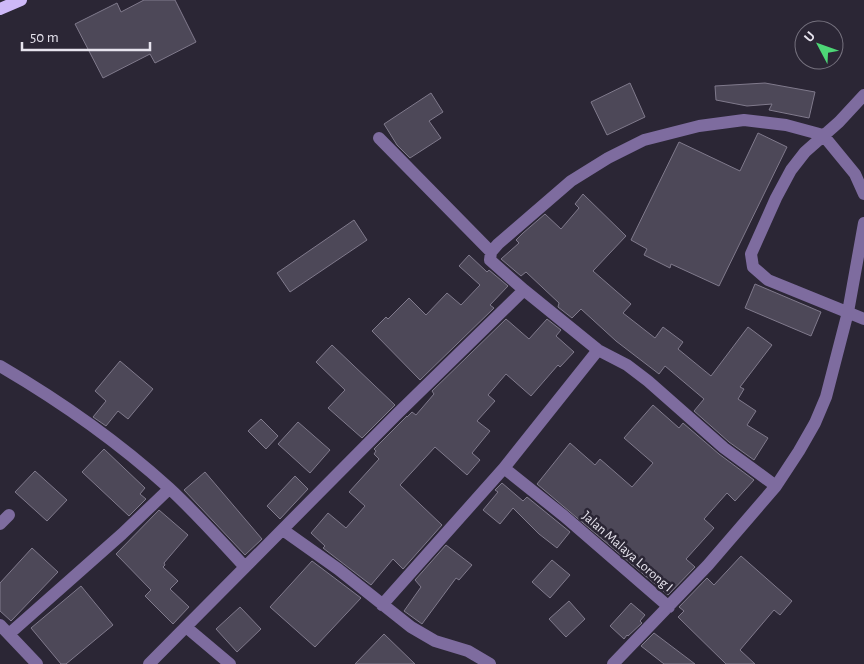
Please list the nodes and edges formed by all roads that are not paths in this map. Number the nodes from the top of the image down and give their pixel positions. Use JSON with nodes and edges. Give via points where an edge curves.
{"nodes":[{"id":1,"x":21,"y":0,"type":"edge"},
{"id":2,"x":0,"y":9,"type":"edge"},
{"id":3,"x":864,"y":95,"type":"edge"},
{"id":4,"x":823,"y":135,"type":"junction"},
{"id":5,"x":379,"y":138,"type":"dead end"},
{"id":6,"x":864,"y":194,"type":"edge"},
{"id":7,"x":864,"y":223,"type":"edge"},
{"id":8,"x":491,"y":252,"type":"junction"},
{"id":9,"x":524,"y":290,"type":"junction"},
{"id":10,"x":848,"y":312,"type":"junction"},
{"id":11,"x":864,"y":319,"type":"edge"},
{"id":12,"x":598,"y":350,"type":"junction"},
{"id":13,"x":0,"y":366,"type":"edge"},
{"id":14,"x":504,"y":468,"type":"junction"},
{"id":15,"x":776,"y":486,"type":"junction"},
{"id":16,"x":170,"y":489,"type":"junction"},
{"id":17,"x":283,"y":530,"type":"junction"},
{"id":18,"x":245,"y":567,"type":"junction"},
{"id":19,"x":382,"y":605,"type":"junction"},
{"id":20,"x":669,"y":607,"type":"junction"},
{"id":21,"x":186,"y":627,"type":"junction"},
{"id":22,"x":5,"y":630,"type":"edge"},
{"id":23,"x":36,"y":664,"type":"edge"},
{"id":24,"x":149,"y":664,"type":"edge"},
{"id":25,"x":230,"y":664,"type":"edge"},
{"id":26,"x":490,"y":664,"type":"edge"},
{"id":27,"x":613,"y":664,"type":"edge"}],
"edges":[{"from":1,"to":2,"type":"main road"},
{"from":3,"to":4,"type":"street"},
{"from":4,"to":6,"type":"street","via":[[855,174]]},
{"from":4,"to":8,"type":"street","via":[[786,125],[744,120],[699,126],[644,140],[571,181]]},
{"from":4,"to":10,"type":"street","via":[[791,170],[751,260],[753,267],[768,280]]},
{"from":5,"to":8,"type":"street"},
{"from":7,"to":10,"type":"street"},
{"from":8,"to":9,"type":"street","via":[[490,260]]},
{"from":9,"to":12,"type":"street"},
{"from":9,"to":17,"type":"street"},
{"from":10,"to":11,"type":"street"},
{"from":10,"to":15,"type":"street","via":[[826,397],[815,423]]},
{"from":12,"to":14,"type":"street"},
{"from":12,"to":15,"type":"street","via":[[634,370],[724,448]]},
{"from":13,"to":16,"type":"street","via":[[54,398],[136,459]]},
{"from":14,"to":19,"type":"street"},
{"from":14,"to":20,"type":"street","name":"Jalan Malaya Lorong I"},
{"from":15,"to":20,"type":"street"},
{"from":16,"to":18,"type":"street"},
{"from":16,"to":22,"type":"street","via":[[122,534]]},
{"from":17,"to":18,"type":"street"},
{"from":17,"to":19,"type":"street"},
{"from":18,"to":21,"type":"street"},
{"from":19,"to":26,"type":"street","via":[[435,641],[468,650]]},
{"from":20,"to":27,"type":"street","name":"Jalan Malaya Lorong I"},
{"from":21,"to":24,"type":"street"},
{"from":21,"to":25,"type":"street"},
{"from":22,"to":23,"type":"street"}]}
